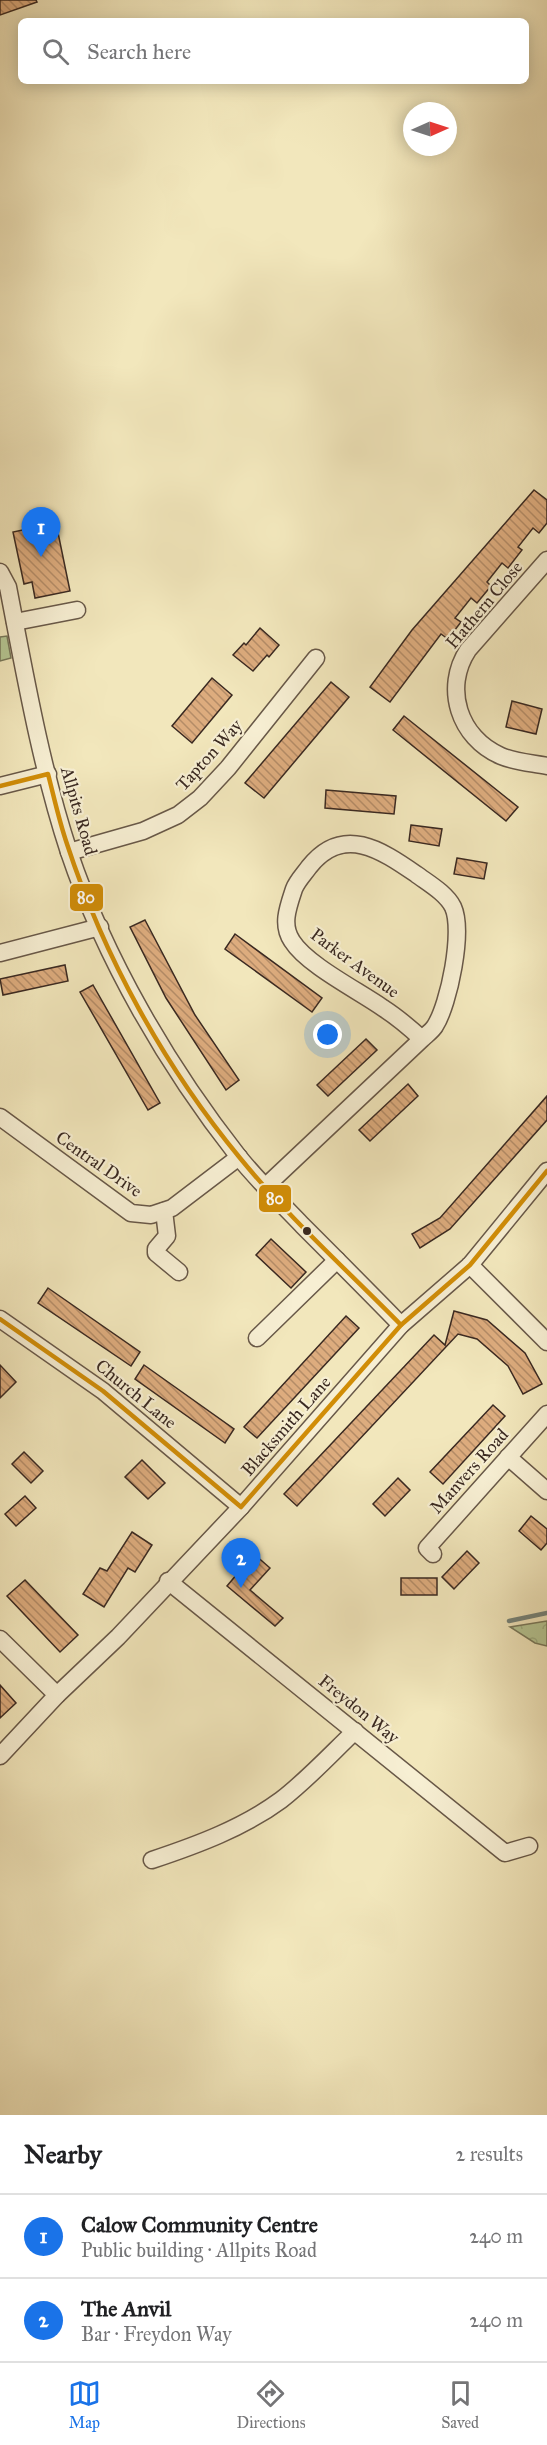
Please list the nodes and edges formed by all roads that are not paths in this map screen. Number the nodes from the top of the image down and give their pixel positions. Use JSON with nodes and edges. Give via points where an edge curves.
{"nodes":[{"id":1,"x":547,"y":560,"type":"edge"},
{"id":2,"x":0,"y":572,"type":"edge"},
{"id":3,"x":77,"y":610,"type":"dead end"},
{"id":4,"x":16,"y":627,"type":"junction"},
{"id":5,"x":316,"y":658,"type":"dead end"},
{"id":6,"x":547,"y":766,"type":"edge"},
{"id":7,"x":48,"y":774,"type":"junction"},
{"id":8,"x":0,"y":786,"type":"edge"},
{"id":9,"x":69,"y":852,"type":"junction"},
{"id":10,"x":100,"y":927,"type":"junction"},
{"id":11,"x":0,"y":953,"type":"edge"},
{"id":12,"x":422,"y":1039,"type":"junction"},
{"id":13,"x":0,"y":1117,"type":"edge"},
{"id":14,"x":239,"y":1157,"type":"junction"},
{"id":15,"x":547,"y":1171,"type":"edge"},
{"id":16,"x":265,"y":1187,"type":"junction"},
{"id":17,"x":164,"y":1211,"type":"junction"},
{"id":18,"x":337,"y":1260,"type":"junction"},
{"id":19,"x":470,"y":1265,"type":"junction"},
{"id":20,"x":179,"y":1272,"type":"dead end"},
{"id":21,"x":0,"y":1319,"type":"edge"},
{"id":22,"x":401,"y":1325,"type":"junction"},
{"id":23,"x":257,"y":1338,"type":"dead end"},
{"id":24,"x":547,"y":1342,"type":"edge"},
{"id":25,"x":547,"y":1414,"type":"edge"},
{"id":26,"x":508,"y":1457,"type":"junction"},
{"id":27,"x":547,"y":1491,"type":"edge"},
{"id":28,"x":241,"y":1507,"type":"junction"},
{"id":29,"x":427,"y":1548,"type":"dead end"},
{"id":30,"x":168,"y":1581,"type":"junction"},
{"id":31,"x":0,"y":1639,"type":"edge"},
{"id":32,"x":57,"y":1695,"type":"junction"},
{"id":33,"x":355,"y":1731,"type":"junction"},
{"id":34,"x":0,"y":1756,"type":"edge"},
{"id":35,"x":529,"y":1846,"type":"dead end"},
{"id":36,"x":152,"y":1860,"type":"dead end"}],
"edges":[{"from":1,"to":6,"type":"street","name":"Hathern Close","via":[[468,650],[456,684],[466,729],[482,744],[500,756]]},
{"from":2,"to":4,"type":"street","name":"Allpits Road","via":[[8,587]]},
{"from":3,"to":4,"type":"street"},
{"from":4,"to":7,"type":"street","name":"Allpits Road"},
{"from":5,"to":9,"type":"street","name":"Tapton Way","via":[[200,798],[178,815],[143,831]]},
{"from":7,"to":8,"type":"street"},
{"from":7,"to":9,"type":"street","name":"Allpits Road"},
{"from":9,"to":10,"type":"street","name":"Allpits Road"},
{"from":10,"to":11,"type":"street"},
{"from":10,"to":14,"type":"street","name":"Allpits Road","via":[[128,986],[186,1087]]},
{"from":12,"to":12,"type":"street","name":"Parker Avenue","via":[[435,1026],[457,954],[453,907],[440,892],[369,846],[345,844],[326,849],[296,884],[285,923],[292,942],[315,964],[384,1008]]},
{"from":12,"to":16,"type":"street","name":"Parker Avenue"},
{"from":13,"to":17,"type":"street","name":"Central Drive","via":[[15,1136],[130,1213],[151,1215]]},
{"from":14,"to":16,"type":"street","name":"Allpits Road"},
{"from":14,"to":17,"type":"street","name":"Central Drive"},
{"from":15,"to":19,"type":"street","name":"Blacksmith Lane"},
{"from":16,"to":18,"type":"street","name":"Allpits Road"},
{"from":17,"to":20,"type":"street","via":[[167,1236],[156,1253]]},
{"from":18,"to":22,"type":"street","name":"Allpits Road"},
{"from":18,"to":23,"type":"street"},
{"from":19,"to":22,"type":"street","name":"Blacksmith Lane"},
{"from":19,"to":24,"type":"street"},
{"from":21,"to":28,"type":"street","name":"Church Lane","via":[[103,1391]]},
{"from":22,"to":28,"type":"street","name":"Blacksmith Lane"},
{"from":25,"to":26,"type":"street","name":"Manvers Road"},
{"from":26,"to":27,"type":"street"},
{"from":26,"to":29,"type":"street","name":"Manvers Road"},
{"from":28,"to":30,"type":"street","name":"Blacksmith Lane"},
{"from":30,"to":32,"type":"street","name":"Blacksmith Lane","via":[[118,1637]]},
{"from":30,"to":33,"type":"street","name":"Freydon Way"},
{"from":31,"to":32,"type":"street"},
{"from":32,"to":34,"type":"street","name":"Blacksmith Lane"},
{"from":33,"to":35,"type":"street","name":"Freydon Way","via":[[505,1853]]},
{"from":33,"to":36,"type":"street","via":[[282,1799],[246,1822]]}]}
